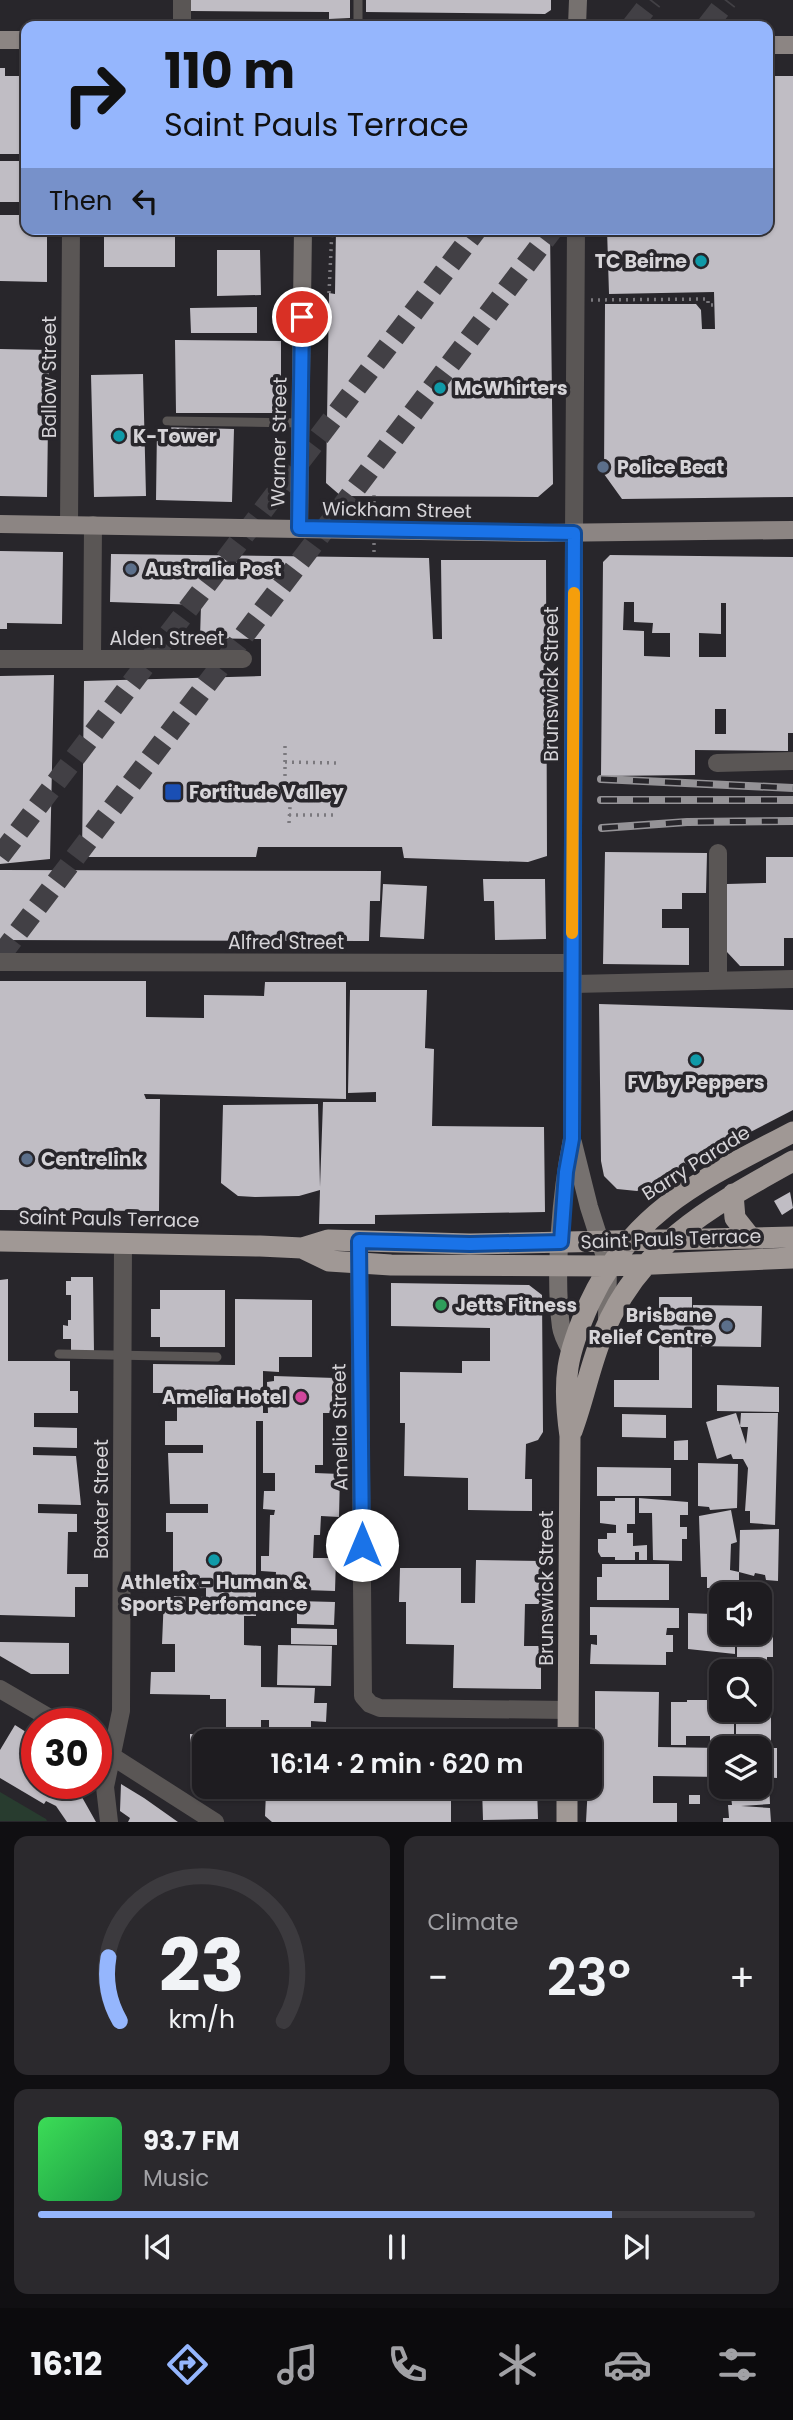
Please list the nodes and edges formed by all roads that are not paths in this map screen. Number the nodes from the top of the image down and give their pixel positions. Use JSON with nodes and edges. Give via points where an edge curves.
{"nodes":[{"id":1,"x":182,"y":0,"type":"edge"},
{"id":2,"x":358,"y":0,"type":"edge"},
{"id":3,"x":578,"y":0,"type":"edge"},
{"id":4,"x":183,"y":21,"type":"edge"},
{"id":5,"x":358,"y":21,"type":"edge"},
{"id":6,"x":577,"y":21,"type":"edge"},
{"id":7,"x":0,"y":40,"type":"edge"},
{"id":8,"x":21,"y":40,"type":"edge"},
{"id":9,"x":773,"y":45,"type":"edge"},
{"id":10,"x":793,"y":45,"type":"edge"},
{"id":11,"x":71,"y":235,"type":"edge"},
{"id":12,"x":303,"y":235,"type":"edge"},
{"id":13,"x":576,"y":235,"type":"edge"},
{"id":14,"x":167,"y":421,"type":"dead end"},
{"id":15,"x":300,"y":423,"type":"junction"},
{"id":16,"x":0,"y":524,"type":"edge"},
{"id":17,"x":69,"y":525,"type":"junction"},
{"id":18,"x":93,"y":525,"type":"junction"},
{"id":19,"x":299,"y":528,"type":"junction"},
{"id":20,"x":793,"y":530,"type":"edge"},
{"id":21,"x":574,"y":533,"type":"junction"},
{"id":22,"x":0,"y":659,"type":"edge"},
{"id":23,"x":92,"y":659,"type":"junction"},
{"id":24,"x":243,"y":659,"type":"dead end"},
{"id":25,"x":793,"y":761,"type":"edge"},
{"id":26,"x":717,"y":764,"type":"dead end"},
{"id":27,"x":718,"y":853,"type":"dead end"},
{"id":28,"x":0,"y":962,"type":"edge"},
{"id":29,"x":572,"y":963,"type":"junction"},
{"id":30,"x":793,"y":979,"type":"edge"},
{"id":31,"x":718,"y":980,"type":"junction"},
{"id":32,"x":573,"y":984,"type":"junction"},
{"id":33,"x":793,"y":1132,"type":"edge"},
{"id":34,"x":572,"y":1139,"type":"junction"},
{"id":35,"x":793,"y":1161,"type":"edge"},
{"id":36,"x":733,"y":1194,"type":"junction"},
{"id":37,"x":750,"y":1237,"type":"junction"},
{"id":38,"x":793,"y":1237,"type":"edge"},
{"id":39,"x":671,"y":1238,"type":"junction"},
{"id":40,"x":628,"y":1239,"type":"junction"},
{"id":41,"x":600,"y":1240,"type":"junction"},
{"id":42,"x":0,"y":1241,"type":"edge"},
{"id":43,"x":359,"y":1241,"type":"junction"},
{"id":44,"x":123,"y":1242,"type":"junction"},
{"id":45,"x":561,"y":1242,"type":"junction"},
{"id":46,"x":302,"y":1248,"type":"junction"},
{"id":47,"x":793,"y":1258,"type":"edge"},
{"id":48,"x":359,"y":1263,"type":"junction"},
{"id":49,"x":646,"y":1264,"type":"junction"},
{"id":50,"x":608,"y":1266,"type":"junction"},
{"id":51,"x":560,"y":1267,"type":"junction"},
{"id":52,"x":606,"y":1327,"type":"junction"},
{"id":53,"x":571,"y":1352,"type":"junction"},
{"id":54,"x":58,"y":1354,"type":"dead end"},
{"id":55,"x":122,"y":1356,"type":"junction"},
{"id":56,"x":217,"y":1357,"type":"dead end"},
{"id":57,"x":570,"y":1436,"type":"junction"},
{"id":58,"x":0,"y":1689,"type":"edge"},
{"id":59,"x":33,"y":1708,"type":"edge"},
{"id":60,"x":568,"y":1710,"type":"junction"},
{"id":61,"x":568,"y":1729,"type":"edge"},
{"id":62,"x":112,"y":1732,"type":"edge"},
{"id":63,"x":112,"y":1755,"type":"edge"},
{"id":64,"x":106,"y":1799,"type":"edge"},
{"id":65,"x":567,"y":1799,"type":"edge"},
{"id":66,"x":109,"y":1822,"type":"edge"},
{"id":67,"x":215,"y":1822,"type":"edge"},
{"id":68,"x":567,"y":1822,"type":"edge"}],
"edges":[{"from":1,"to":4,"type":"street"},
{"from":2,"to":5,"type":"lane"},
{"from":3,"to":6,"type":"street"},
{"from":7,"to":8,"type":"main road"},
{"from":9,"to":10,"type":"main road"},
{"from":11,"to":17,"type":"street","name":"Ballow Street"},
{"from":12,"to":15,"type":"street","name":"Warner Street"},
{"from":13,"to":21,"type":"street","name":"Brunswick Street"},
{"from":14,"to":15,"type":"lane"},
{"from":15,"to":19,"type":"street","name":"Warner Street"},
{"from":16,"to":17,"type":"main road","name":"Wickham Street"},
{"from":17,"to":18,"type":"main road","name":"Wickham Street"},
{"from":18,"to":19,"type":"main road","name":"Wickham Street"},
{"from":18,"to":23,"type":"street","name":"Alden Street"},
{"from":19,"to":21,"type":"main road","name":"Wickham Street"},
{"from":20,"to":21,"type":"main road","name":"Wickham Street"},
{"from":21,"to":29,"type":"street","name":"Brunswick Street"},
{"from":22,"to":23,"type":"street","name":"Alden Street"},
{"from":23,"to":24,"type":"street","name":"Alden Street"},
{"from":25,"to":26,"type":"street"},
{"from":27,"to":31,"type":"street"},
{"from":28,"to":29,"type":"street","name":"Alfred Street"},
{"from":29,"to":32,"type":"street","name":"Brunswick Street"},
{"from":30,"to":31,"type":"street"},
{"from":31,"to":32,"type":"street"},
{"from":32,"to":34,"type":"street","name":"Brunswick Street"},
{"from":33,"to":40,"type":"highway","name":"Barry Parade","via":[[680,1195]]},
{"from":34,"to":41,"type":"street","name":"Brunswick Street"},
{"from":34,"to":45,"type":"street","name":"Brunswick Street"},
{"from":35,"to":36,"type":"highway"},
{"from":36,"to":37,"type":"highway","via":[[735,1218]]},
{"from":36,"to":39,"type":"highway"},
{"from":37,"to":38,"type":"highway","name":"Saint Pauls Terrace"},
{"from":37,"to":39,"type":"highway","name":"Saint Pauls Terrace"},
{"from":39,"to":40,"type":"highway","name":"Saint Pauls Terrace"},
{"from":39,"to":49,"type":"highway","name":"Brunswick Street"},
{"from":40,"to":41,"type":"highway","name":"Saint Pauls Terrace"},
{"from":40,"to":50,"type":"highway","name":"Barry Parade"},
{"from":41,"to":45,"type":"highway","name":"Saint Pauls Terrace"},
{"from":41,"to":50,"type":"street","name":"Brunswick Street"},
{"from":42,"to":44,"type":"highway","name":"Saint Pauls Terrace"},
{"from":43,"to":45,"type":"highway","name":"Saint Pauls Terrace"},
{"from":43,"to":46,"type":"highway","name":"Saint Pauls Terrace","via":[[328,1240]]},
{"from":43,"to":48,"type":"street","name":"Amelia Street"},
{"from":44,"to":46,"type":"highway","name":"Saint Pauls Terrace"},
{"from":44,"to":55,"type":"street","name":"Baxter Street"},
{"from":45,"to":51,"type":"street","name":"Brunswick Street"},
{"from":46,"to":48,"type":"highway","name":"Saint Pauls Terrace","via":[[329,1261]]},
{"from":47,"to":49,"type":"highway","name":"Saint Pauls Terrace"},
{"from":48,"to":51,"type":"highway","name":"Saint Pauls Terrace"},
{"from":48,"to":60,"type":"street","name":"Amelia Street","via":[[363,1696],[380,1708]]},
{"from":49,"to":50,"type":"highway","name":"Saint Pauls Terrace"},
{"from":49,"to":52,"type":"highway","name":"Brunswick Street","via":[[621,1296]]},
{"from":50,"to":51,"type":"highway","name":"Saint Pauls Terrace"},
{"from":50,"to":52,"type":"street","name":"Brunswick Street"},
{"from":50,"to":53,"type":"highway","name":"Barry Parade"},
{"from":51,"to":53,"type":"street","name":"Brunswick Street","via":[[561,1329]]},
{"from":52,"to":57,"type":"highway","name":"Brunswick Street"},
{"from":53,"to":57,"type":"highway","name":"Brunswick Street","via":[[564,1391]]},
{"from":54,"to":55,"type":"lane"},
{"from":55,"to":56,"type":"lane"},
{"from":55,"to":62,"type":"street","name":"Baxter Street","via":[[121,1711]]},
{"from":57,"to":60,"type":"highway","name":"Brunswick Street"},
{"from":58,"to":59,"type":"street"},
{"from":60,"to":61,"type":"highway","name":"Brunswick Street"},
{"from":63,"to":67,"type":"street"},
{"from":64,"to":66,"type":"street","name":"Baxter Street"},
{"from":65,"to":68,"type":"highway"}]}
